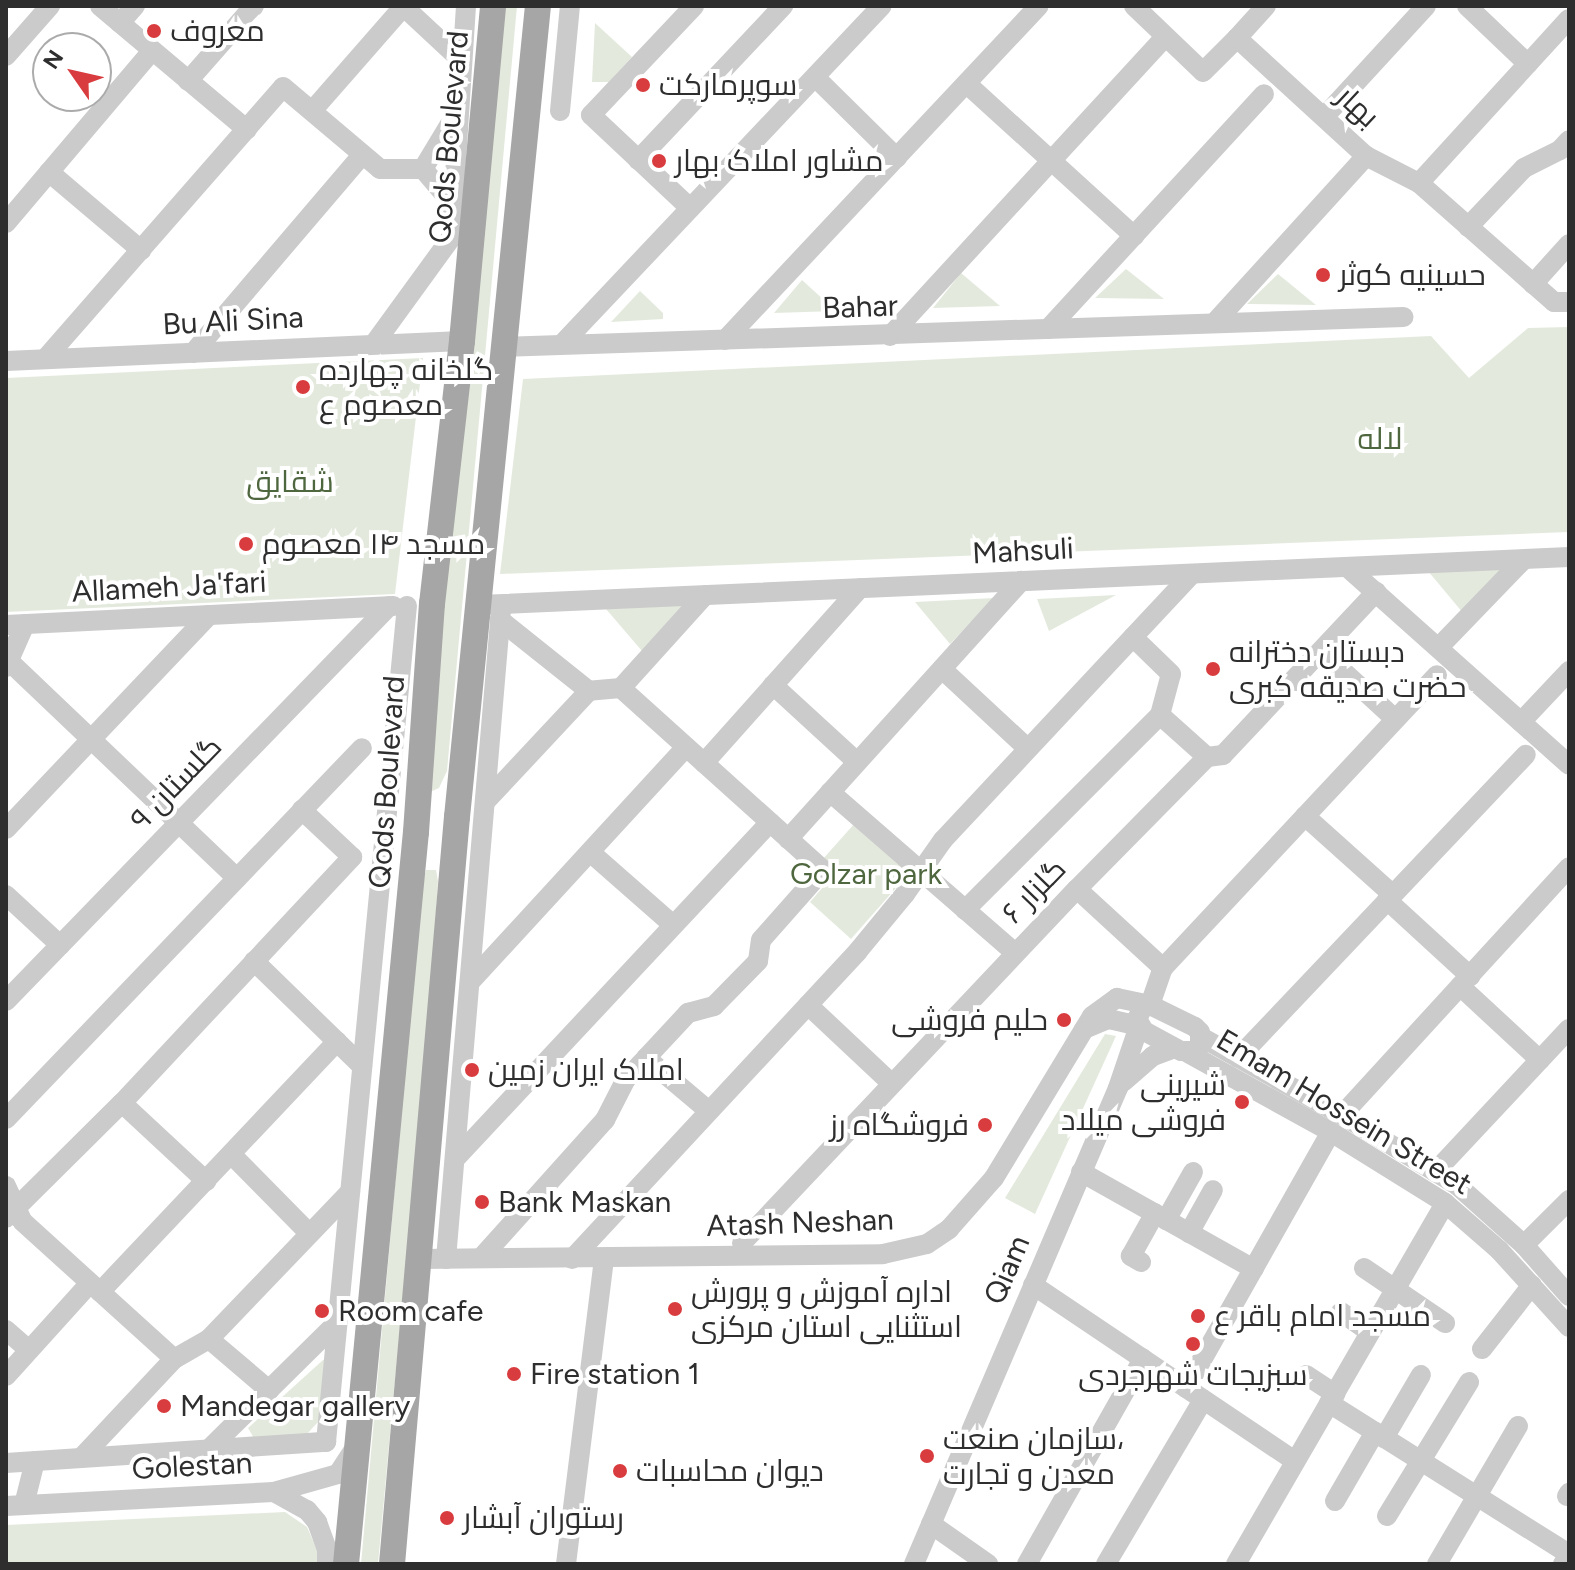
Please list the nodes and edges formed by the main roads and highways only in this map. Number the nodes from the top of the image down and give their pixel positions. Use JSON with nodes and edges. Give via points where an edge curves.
{"nodes":[{"id":1,"x":493,"y":6,"type":"edge"},
{"id":2,"x":538,"y":6,"type":"edge"},
{"id":3,"x":419,"y":788,"type":"junction"},
{"id":4,"x":459,"y":793,"type":"junction"},
{"id":5,"x":412,"y":879,"type":"junction"},
{"id":6,"x":451,"y":884,"type":"junction"},
{"id":7,"x":346,"y":1564,"type":"edge"},
{"id":8,"x":392,"y":1564,"type":"edge"}],
"edges":[{"from":1,"to":3,"type":"main road","name":"Qods Boulevard","via":[[462,341],[409,605]]},
{"from":2,"to":4,"type":"main road","via":[[504,347],[494,609]]},
{"from":3,"to":4,"type":"main road","via":[[425,811],[433,817],[448,813]]},
{"from":3,"to":5,"type":"main road","name":"Qods Boulevard"},
{"from":4,"to":6,"type":"main road"},
{"from":5,"to":6,"type":"main road","via":[[420,860],[437,855],[445,861]]},
{"from":5,"to":7,"type":"main road","name":"Qods Boulevard"},
{"from":6,"to":8,"type":"main road","via":[[433,1259]]}]}
